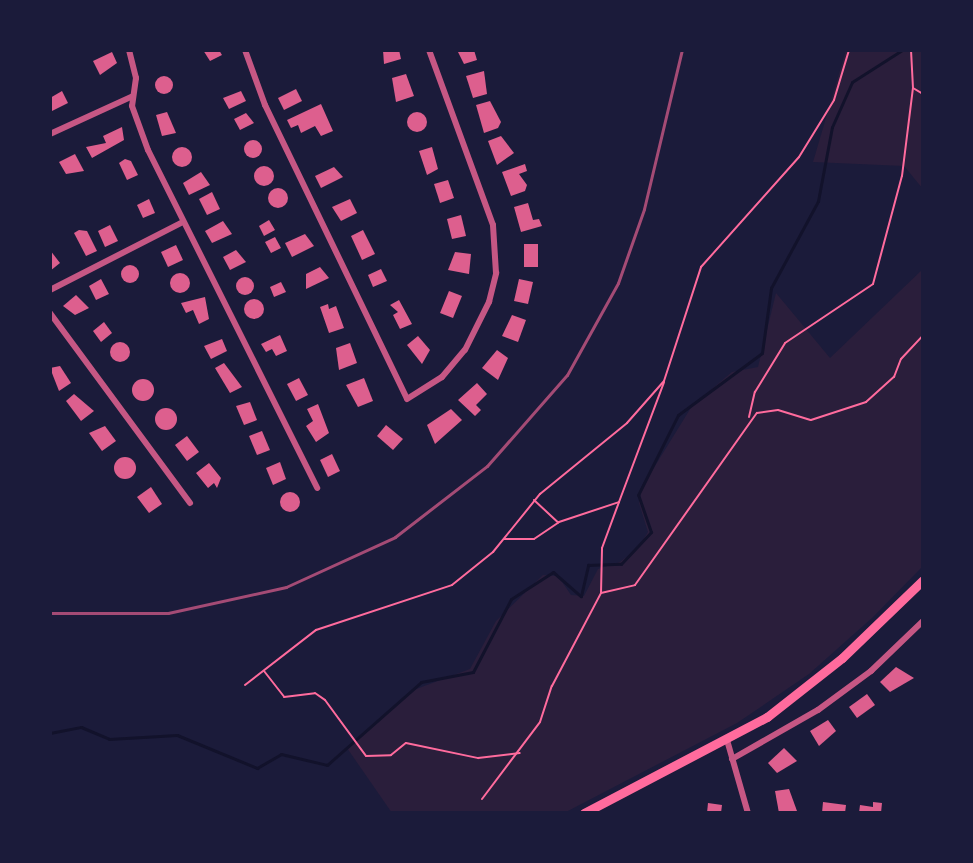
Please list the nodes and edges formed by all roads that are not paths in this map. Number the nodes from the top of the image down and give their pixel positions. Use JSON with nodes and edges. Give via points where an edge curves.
{"nodes":[{"id":1,"x":129,"y":50,"type":"edge"},
{"id":2,"x":245,"y":50,"type":"edge"},
{"id":3,"x":429,"y":50,"type":"edge"},
{"id":4,"x":133,"y":96,"type":"junction"},
{"id":5,"x":50,"y":134,"type":"edge"},
{"id":6,"x":183,"y":222,"type":"junction"},
{"id":7,"x":50,"y":290,"type":"edge"},
{"id":8,"x":50,"y":313,"type":"edge"},
{"id":9,"x":317,"y":488,"type":"dead end"},
{"id":10,"x":190,"y":503,"type":"dead end"},
{"id":11,"x":923,"y":580,"type":"edge"},
{"id":12,"x":923,"y":621,"type":"edge"},
{"id":13,"x":727,"y":740,"type":"junction"},
{"id":14,"x":732,"y":759,"type":"junction"},
{"id":15,"x":584,"y":813,"type":"edge"},
{"id":16,"x":748,"y":813,"type":"edge"}],
"edges":[{"from":1,"to":4,"type":"street","via":[[136,71]]},
{"from":2,"to":3,"type":"street","via":[[265,105],[407,399],[442,377],[465,350],[489,302],[497,260],[490,214]]},
{"from":4,"to":5,"type":"street"},
{"from":4,"to":6,"type":"street","via":[[138,127]]},
{"from":6,"to":7,"type":"street"},
{"from":6,"to":9,"type":"street"},
{"from":8,"to":10,"type":"street"},
{"from":11,"to":13,"type":"main road","via":[[824,674]]},
{"from":12,"to":14,"type":"street","via":[[871,671],[818,710]]},
{"from":13,"to":14,"type":"street"},
{"from":13,"to":15,"type":"main road"},
{"from":14,"to":16,"type":"street"}]}
